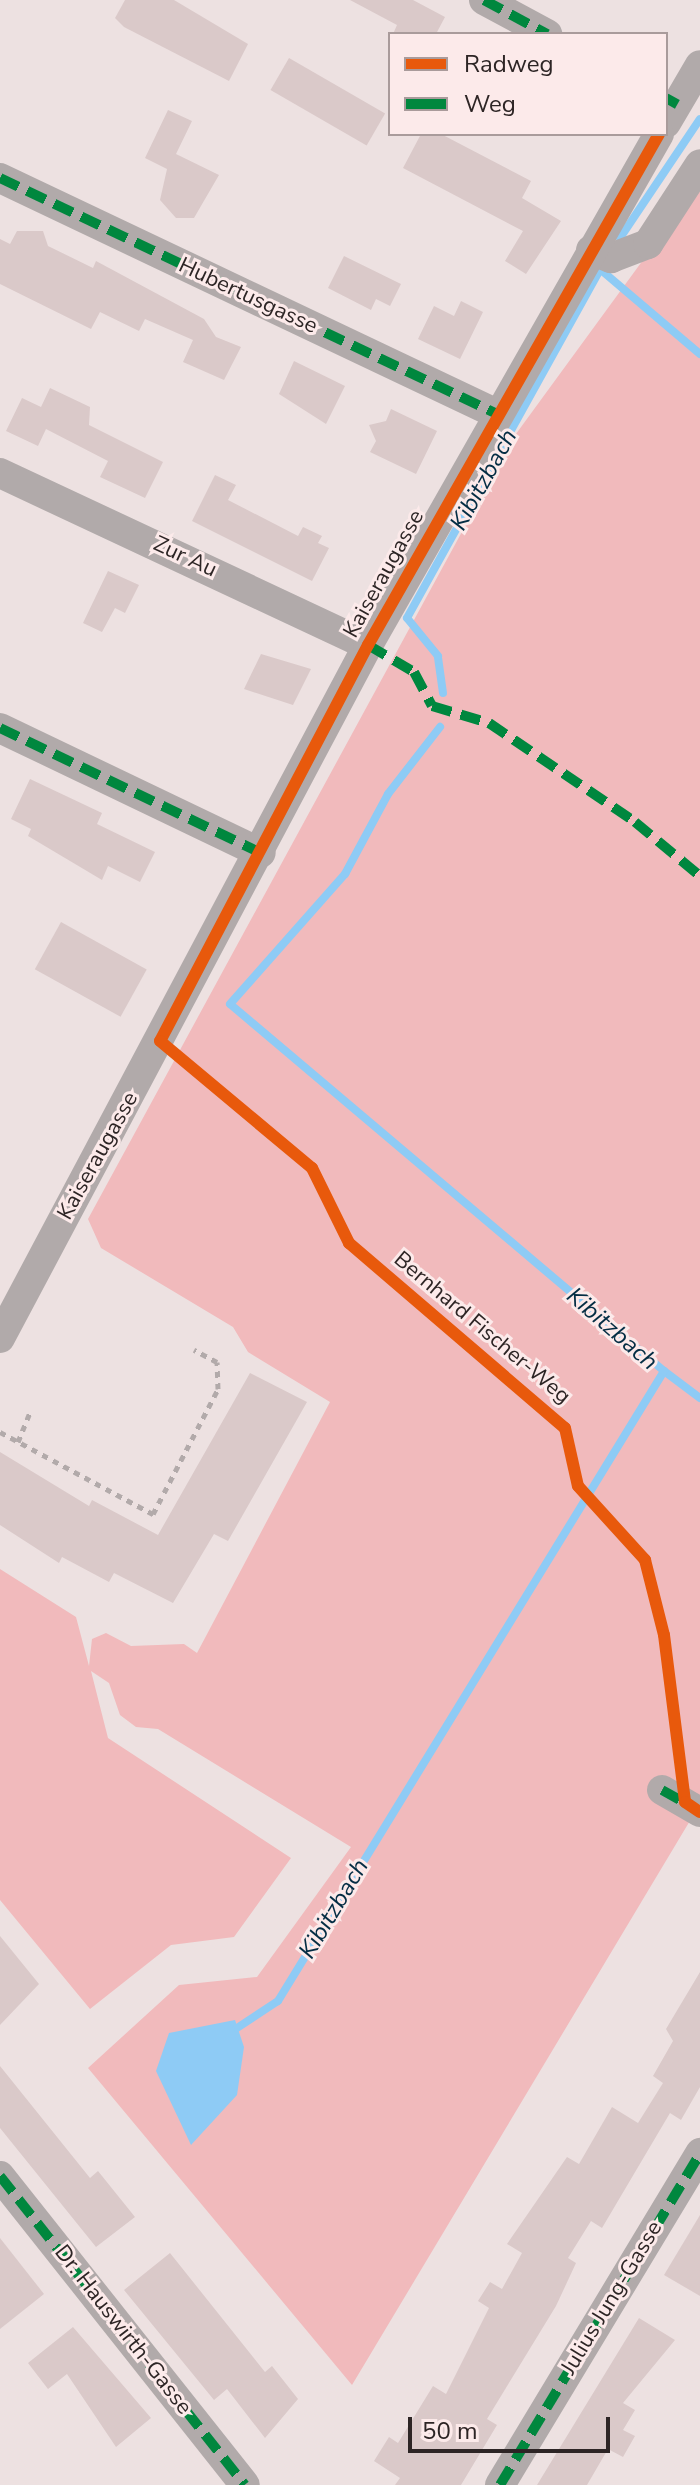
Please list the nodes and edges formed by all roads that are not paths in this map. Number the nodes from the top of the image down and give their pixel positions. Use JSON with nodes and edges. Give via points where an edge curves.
{"nodes":[{"id":1,"x":484,"y":0,"type":"edge"},
{"id":2,"x":543,"y":32,"type":"edge"},
{"id":3,"x":700,"y":65,"type":"edge"},
{"id":4,"x":670,"y":108,"type":"edge"},
{"id":5,"x":658,"y":136,"type":"edge"},
{"id":6,"x":700,"y":164,"type":"edge"},
{"id":7,"x":0,"y":178,"type":"edge"},
{"id":8,"x":591,"y":250,"type":"junction"},
{"id":9,"x":495,"y":413,"type":"junction"},
{"id":10,"x":0,"y":473,"type":"edge"},
{"id":11,"x":368,"y":645,"type":"junction"},
{"id":12,"x":0,"y":728,"type":"edge"},
{"id":13,"x":261,"y":853,"type":"junction"},
{"id":14,"x":0,"y":1338,"type":"edge"},
{"id":15,"x":662,"y":1790,"type":"dead end"},
{"id":16,"x":700,"y":1812,"type":"edge"},
{"id":17,"x":700,"y":2153,"type":"edge"},
{"id":18,"x":0,"y":2176,"type":"edge"},
{"id":19,"x":245,"y":2485,"type":"edge"},
{"id":20,"x":500,"y":2485,"type":"edge"}],
"edges":[{"from":1,"to":2,"type":"street"},
{"from":3,"to":4,"type":"street"},
{"from":5,"to":8,"type":"street","name":"Kaiseraugasse"},
{"from":6,"to":8,"type":"street","via":[[648,244],[611,258]]},
{"from":7,"to":9,"type":"street","name":"Hubertusgasse"},
{"from":8,"to":9,"type":"street","name":"Kaiseraugasse"},
{"from":9,"to":11,"type":"street","name":"Kaiseraugasse"},
{"from":10,"to":11,"type":"street","name":"Zur Au"},
{"from":11,"to":13,"type":"street","name":"Kaiseraugasse"},
{"from":12,"to":13,"type":"street"},
{"from":13,"to":14,"type":"street","name":"Kaiseraugasse"},
{"from":15,"to":16,"type":"street"},
{"from":17,"to":20,"type":"street","name":"Julius Jung-Gasse"},
{"from":18,"to":19,"type":"street","name":"Dr. Hauswirth-Gasse"}]}
